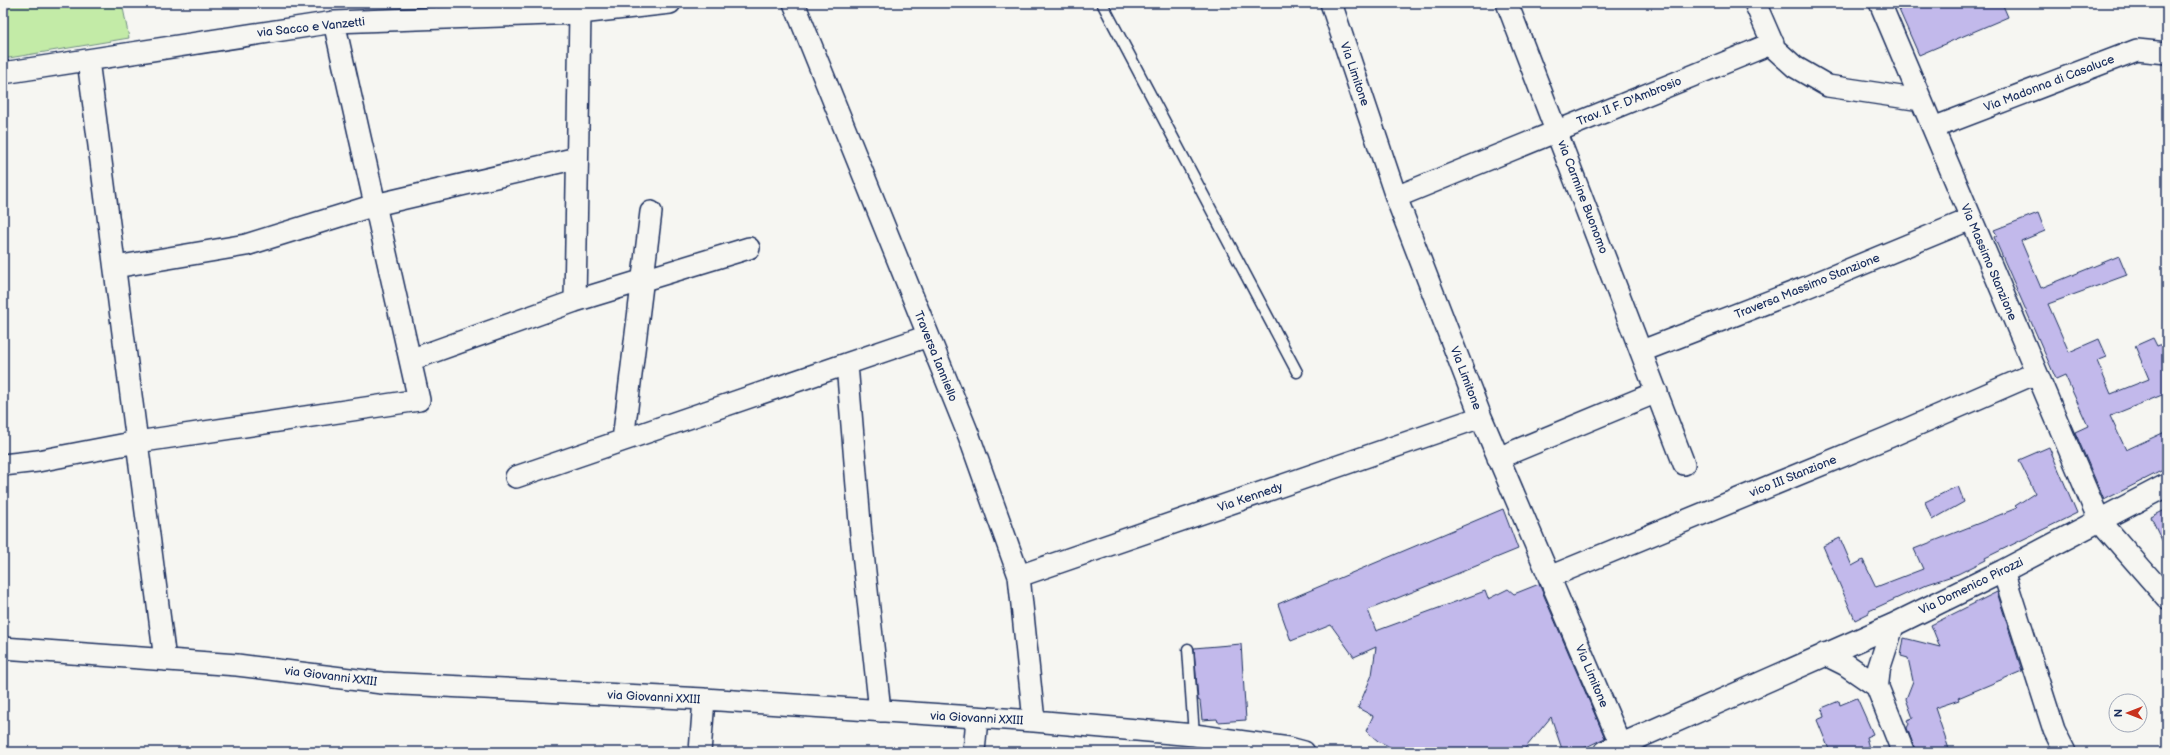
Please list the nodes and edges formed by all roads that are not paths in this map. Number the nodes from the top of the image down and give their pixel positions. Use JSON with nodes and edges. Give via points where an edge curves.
{"nodes":[{"id":1,"x":670,"y":3,"type":"edge"},
{"id":2,"x":794,"y":3,"type":"edge"},
{"id":3,"x":1102,"y":3,"type":"edge"},
{"id":4,"x":1331,"y":3,"type":"edge"},
{"id":5,"x":1507,"y":3,"type":"edge"},
{"id":6,"x":1755,"y":3,"type":"edge"},
{"id":7,"x":1880,"y":3,"type":"edge"},
{"id":8,"x":580,"y":13,"type":"junction"},
{"id":9,"x":334,"y":22,"type":"junction"},
{"id":10,"x":1773,"y":43,"type":"junction"},
{"id":11,"x":2167,"y":53,"type":"edge"},
{"id":12,"x":88,"y":60,"type":"junction"},
{"id":13,"x":3,"y":73,"type":"edge"},
{"id":14,"x":1921,"y":100,"type":"junction"},
{"id":15,"x":1933,"y":128,"type":"junction"},
{"id":16,"x":1558,"y":130,"type":"junction"},
{"id":17,"x":577,"y":158,"type":"junction"},
{"id":18,"x":1396,"y":197,"type":"junction"},
{"id":19,"x":375,"y":206,"type":"junction"},
{"id":20,"x":651,"y":212,"type":"dead end"},
{"id":21,"x":1971,"y":219,"type":"junction"},
{"id":22,"x":749,"y":248,"type":"dead end"},
{"id":23,"x":115,"y":267,"type":"junction"},
{"id":24,"x":642,"y":281,"type":"junction"},
{"id":25,"x":575,"y":301,"type":"junction"},
{"id":26,"x":928,"y":336,"type":"junction"},
{"id":27,"x":1642,"y":351,"type":"junction"},
{"id":28,"x":410,"y":360,"type":"junction"},
{"id":29,"x":847,"y":364,"type":"junction"},
{"id":30,"x":1297,"y":372,"type":"dead end"},
{"id":31,"x":2036,"y":373,"type":"junction"},
{"id":32,"x":1657,"y":392,"type":"junction"},
{"id":33,"x":1480,"y":417,"type":"junction"},
{"id":34,"x":623,"y":440,"type":"junction"},
{"id":35,"x":137,"y":442,"type":"junction"},
{"id":36,"x":1498,"y":458,"type":"junction"},
{"id":37,"x":1684,"y":464,"type":"dead end"},
{"id":38,"x":3,"y":465,"type":"edge"},
{"id":39,"x":516,"y":477,"type":"dead end"},
{"id":40,"x":2167,"y":485,"type":"edge"},
{"id":41,"x":2099,"y":520,"type":"junction"},
{"id":42,"x":2003,"y":571,"type":"junction"},
{"id":43,"x":1019,"y":576,"type":"junction"},
{"id":44,"x":1549,"y":577,"type":"junction"},
{"id":45,"x":2167,"y":598,"type":"edge"},
{"id":46,"x":1893,"y":624,"type":"junction"},
{"id":47,"x":1842,"y":647,"type":"junction"},
{"id":48,"x":3,"y":648,"type":"edge"},
{"id":49,"x":1188,"y":649,"type":"dead end"},
{"id":50,"x":165,"y":660,"type":"junction"},
{"id":51,"x":1878,"y":677,"type":"junction"},
{"id":52,"x":704,"y":699,"type":"junction"},
{"id":53,"x":880,"y":711,"type":"junction"},
{"id":54,"x":977,"y":718,"type":"junction"},
{"id":55,"x":1034,"y":721,"type":"junction"},
{"id":56,"x":1194,"y":735,"type":"junction"},
{"id":57,"x":1613,"y":749,"type":"edge"},
{"id":58,"x":700,"y":752,"type":"edge"},
{"id":59,"x":974,"y":752,"type":"edge"},
{"id":60,"x":1304,"y":752,"type":"edge"},
{"id":61,"x":1903,"y":752,"type":"edge"},
{"id":62,"x":2065,"y":752,"type":"edge"}],
"edges":[{"from":1,"to":8,"type":"street","name":"via Sacco e Vanzetti"},
{"from":2,"to":26,"type":"street","name":"Traversa Ianniello"},
{"from":3,"to":30,"type":"lane"},
{"from":4,"to":18,"type":"street","name":"Via Limitone"},
{"from":5,"to":16,"type":"street","name":"via Carmine Buonomo"},
{"from":6,"to":10,"type":"street"},
{"from":7,"to":14,"type":"street","name":"Via Massimo Stanzione"},
{"from":8,"to":9,"type":"street","name":"via Sacco e Vanzetti"},
{"from":8,"to":17,"type":"street"},
{"from":9,"to":12,"type":"street","name":"via Sacco e Vanzetti"},
{"from":9,"to":19,"type":"street"},
{"from":10,"to":14,"type":"street","via":[[1775,49],[1795,67],[1828,86]]},
{"from":10,"to":16,"type":"street","name":"Trav. II F. D'Ambrosio"},
{"from":11,"to":15,"type":"street","name":"Via Madonna di Casaluce","via":[[2137,50]]},
{"from":12,"to":13,"type":"street","name":"via Sacco e Vanzetti"},
{"from":12,"to":23,"type":"street"},
{"from":14,"to":15,"type":"street","name":"Via Massimo Stanzione"},
{"from":15,"to":21,"type":"street","name":"Via Massimo Stanzione"},
{"from":16,"to":18,"type":"street","name":"Trav. II F. D'Ambrosio"},
{"from":16,"to":27,"type":"street","name":"via Carmine Buonomo"},
{"from":17,"to":19,"type":"street"},
{"from":17,"to":25,"type":"street"},
{"from":18,"to":33,"type":"street","name":"Via Limitone"},
{"from":19,"to":23,"type":"street","via":[[246,245]]},
{"from":19,"to":28,"type":"street"},
{"from":20,"to":24,"type":"street"},
{"from":21,"to":27,"type":"street","name":"Traversa Massimo Stanzione","via":[[1802,289]]},
{"from":21,"to":31,"type":"street","name":"Via Massimo Stanzione"},
{"from":22,"to":24,"type":"street"},
{"from":23,"to":35,"type":"street"},
{"from":24,"to":25,"type":"street"},
{"from":24,"to":34,"type":"street"},
{"from":25,"to":28,"type":"street"},
{"from":26,"to":29,"type":"street"},
{"from":26,"to":43,"type":"street","name":"Traversa Ianniello","via":[[969,436]]},
{"from":27,"to":32,"type":"street","name":"via Carmine Buonomo"},
{"from":28,"to":35,"type":"street","via":[[419,400]]},
{"from":29,"to":34,"type":"street"},
{"from":29,"to":53,"type":"street","via":[[861,535]]},
{"from":31,"to":41,"type":"street","name":"Via Massimo Stanzione"},
{"from":31,"to":44,"type":"street","name":"vico III Stanzione"},
{"from":32,"to":36,"type":"street"},
{"from":32,"to":37,"type":"street","name":"via Carmine Buonomo"},
{"from":33,"to":36,"type":"street","name":"Via Limitone"},
{"from":33,"to":43,"type":"street","name":"Via Kennedy"},
{"from":34,"to":39,"type":"street"},
{"from":35,"to":38,"type":"street"},
{"from":35,"to":50,"type":"street"},
{"from":36,"to":44,"type":"street","name":"Via Limitone"},
{"from":40,"to":41,"type":"street","name":"Via Domenico Pirozzi"},
{"from":41,"to":42,"type":"street","name":"Via Domenico Pirozzi"},
{"from":41,"to":45,"type":"street","name":"Via Massimo Stanzione"},
{"from":42,"to":46,"type":"street","name":"Via Domenico Pirozzi"},
{"from":42,"to":62,"type":"street","via":[[2054,730]]},
{"from":43,"to":55,"type":"street","name":"Traversa Ianniello"},
{"from":44,"to":57,"type":"street","name":"Via Limitone"},
{"from":46,"to":47,"type":"street","name":"Via Domenico Pirozzi"},
{"from":46,"to":51,"type":"street"},
{"from":47,"to":51,"type":"street","via":[[1851,667]]},
{"from":47,"to":51,"type":"street","via":[[1871,646]]},
{"from":47,"to":57,"type":"street","name":"Via Domenico Pirozzi"},
{"from":48,"to":50,"type":"street","name":"via Giovanni XXIII"},
{"from":49,"to":56,"type":"lane"},
{"from":50,"to":52,"type":"street","name":"via Giovanni XXIII","via":[[237,665],[382,683]]},
{"from":51,"to":61,"type":"street"},
{"from":52,"to":53,"type":"street","name":"via Giovanni XXIII"},
{"from":52,"to":58,"type":"street"},
{"from":53,"to":54,"type":"street","name":"via Giovanni XXIII"},
{"from":54,"to":55,"type":"street","name":"via Giovanni XXIII"},
{"from":54,"to":59,"type":"street"},
{"from":55,"to":56,"type":"street","name":"via Giovanni XXIII"},
{"from":56,"to":60,"type":"street","name":"via Giovanni XXIII"}]}
